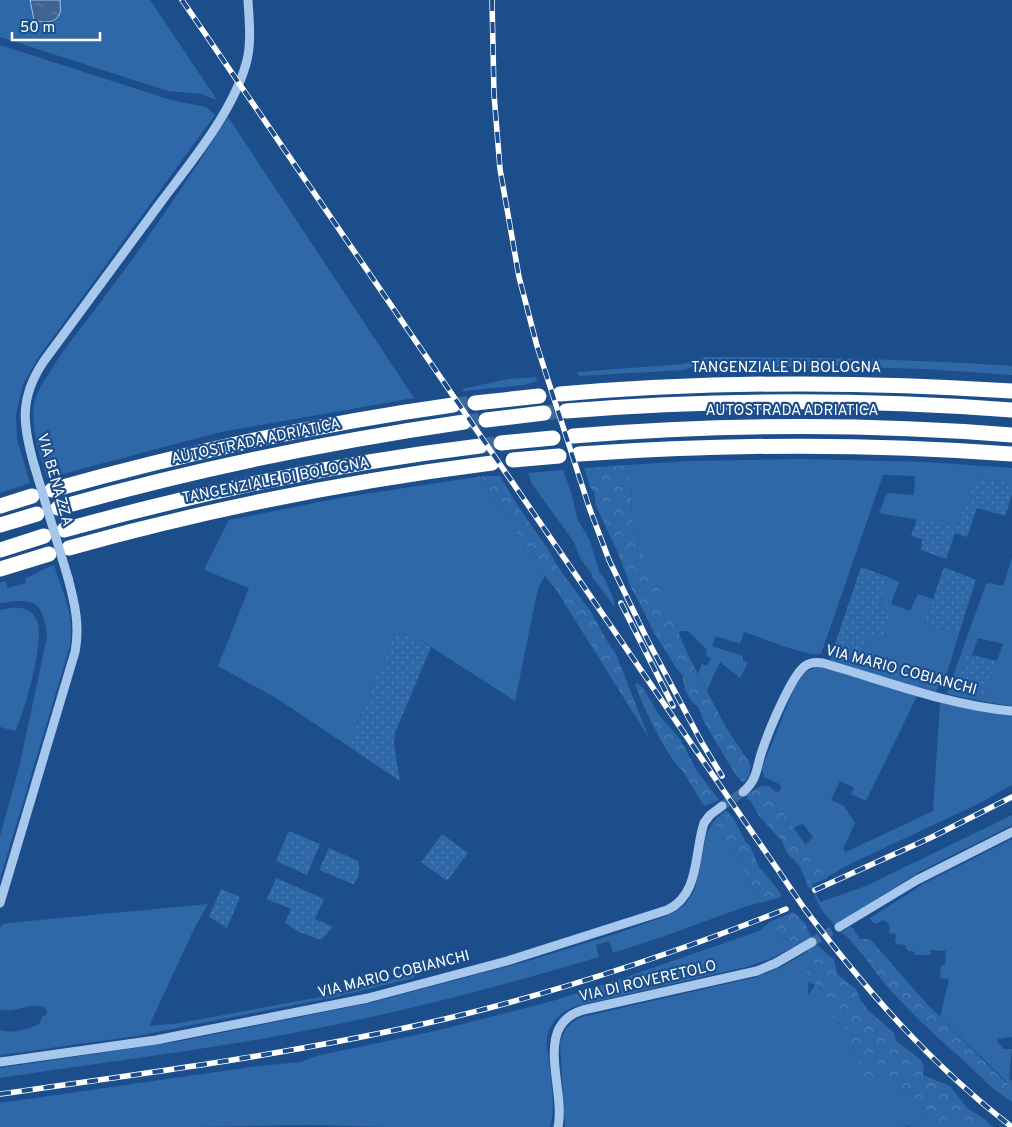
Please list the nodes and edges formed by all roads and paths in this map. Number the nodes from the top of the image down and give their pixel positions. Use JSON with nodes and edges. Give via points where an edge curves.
{"nodes":[{"id":1,"x":248,"y":0,"type":"edge"},
{"id":2,"x":1012,"y":391,"type":"edge"},
{"id":3,"x":560,"y":394,"type":"tunnel mouth"},
{"id":4,"x":539,"y":396,"type":"tunnel mouth"},
{"id":5,"x":475,"y":403,"type":"tunnel mouth"},
{"id":6,"x":454,"y":405,"type":"tunnel mouth"},
{"id":7,"x":1012,"y":410,"type":"edge"},
{"id":8,"x":566,"y":411,"type":"tunnel mouth"},
{"id":9,"x":544,"y":413,"type":"tunnel mouth"},
{"id":10,"x":486,"y":420,"type":"tunnel mouth"},
{"id":11,"x":464,"y":422,"type":"tunnel mouth"},
{"id":12,"x":1012,"y":435,"type":"edge"},
{"id":13,"x":573,"y":436,"type":"dead end"},
{"id":14,"x":553,"y":438,"type":"dead end"},
{"id":15,"x":501,"y":443,"type":"tunnel mouth"},
{"id":16,"x":480,"y":446,"type":"tunnel mouth"},
{"id":17,"x":579,"y":454,"type":"dead end"},
{"id":18,"x":1012,"y":454,"type":"edge"},
{"id":19,"x":559,"y":456,"type":"dead end"},
{"id":20,"x":513,"y":460,"type":"dead end"},
{"id":21,"x":492,"y":463,"type":"dead end"},
{"id":22,"x":52,"y":490,"type":"dead end"},
{"id":23,"x":32,"y":496,"type":"dead end"},
{"id":24,"x":0,"y":506,"type":"edge"},
{"id":25,"x":58,"y":508,"type":"dead end"},
{"id":26,"x":37,"y":514,"type":"dead end"},
{"id":27,"x":0,"y":525,"type":"edge"},
{"id":28,"x":64,"y":530,"type":"dead end"},
{"id":29,"x":44,"y":536,"type":"dead end"},
{"id":30,"x":69,"y":548,"type":"dead end"},
{"id":31,"x":0,"y":550,"type":"edge"},
{"id":32,"x":49,"y":554,"type":"dead end"},
{"id":33,"x":0,"y":570,"type":"edge"},
{"id":34,"x":1012,"y":710,"type":"edge"},
{"id":35,"x":743,"y":792,"type":"tunnel mouth"},
{"id":36,"x":722,"y":806,"type":"tunnel mouth"},
{"id":37,"x":1012,"y":832,"type":"edge"},
{"id":38,"x":0,"y":903,"type":"edge"},
{"id":39,"x":840,"y":927,"type":"tunnel mouth"},
{"id":40,"x":812,"y":942,"type":"tunnel mouth"},
{"id":41,"x":0,"y":1062,"type":"edge"},
{"id":42,"x":558,"y":1127,"type":"edge"}],
"edges":[{"from":1,"to":38,"type":"street","name":"VIA BENAZZA","bridge":true,"via":[[248,57],[224,114],[44,361],[31,382],[27,396],[24,418],[27,440],[68,578],[78,625],[75,652]]},
{"from":2,"to":3,"type":"highway","name":"TANGENZIALE DI BOLOGNA","via":[[802,383],[656,386]]},
{"from":4,"to":5,"type":"highway"},
{"from":6,"to":22,"type":"highway","via":[[215,448]]},
{"from":7,"to":8,"type":"highway","name":"AUTOSTRADA ADRIATICA","via":[[909,404],[754,402]]},
{"from":9,"to":10,"type":"highway"},
{"from":11,"to":25,"type":"highway","name":"AUTOSTRADA ADRIATICA","via":[[305,448],[158,481]]},
{"from":12,"to":13,"type":"highway","name":"AUTOSTRADA ADRIATICA","via":[[755,426]]},
{"from":14,"to":15,"type":"highway"},
{"from":16,"to":28,"type":"highway","via":[[378,460],[248,484]]},
{"from":17,"to":18,"type":"highway","via":[[769,445],[855,445]]},
{"from":19,"to":20,"type":"highway"},
{"from":21,"to":30,"type":"highway","name":"TANGENZIALE DI BOLOGNA","via":[[308,491],[168,521]]},
{"from":23,"to":24,"type":"highway"},
{"from":26,"to":27,"type":"highway"},
{"from":29,"to":31,"type":"highway"},
{"from":32,"to":33,"type":"highway"},
{"from":34,"to":35,"type":"street","name":"VIA MARIO COBIANCHI","via":[[940,698],[824,662],[810,663],[800,671],[780,708],[762,750],[754,781]]},
{"from":36,"to":41,"type":"street","name":"VIA MARIO COBIANCHI","via":[[704,823],[688,890],[680,902],[667,910],[507,961],[368,998],[156,1040]]},
{"from":37,"to":39,"type":"street","via":[[917,880]]},
{"from":40,"to":42,"type":"street","name":"VIA DI ROVERETOLO","via":[[764,968],[569,1016],[558,1029],[554,1042],[560,1106]]}]}
